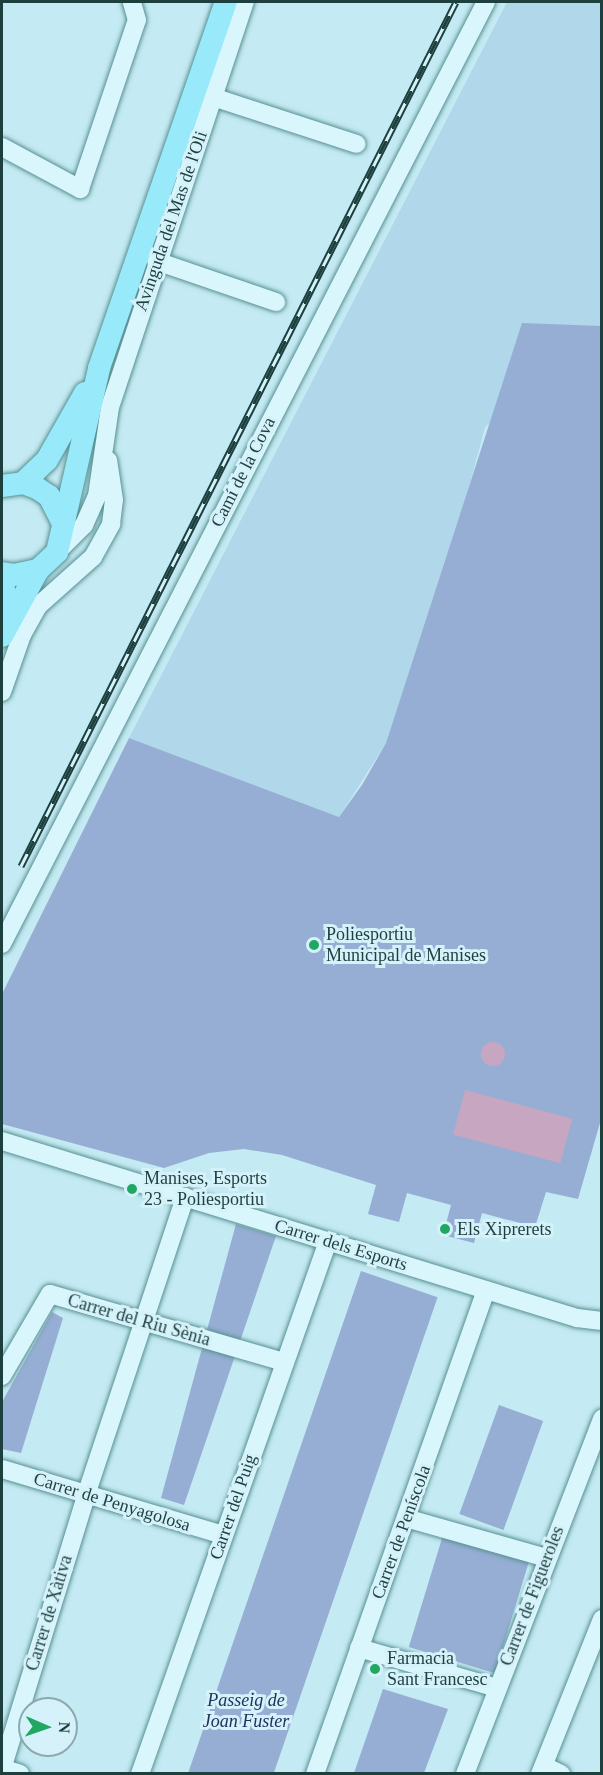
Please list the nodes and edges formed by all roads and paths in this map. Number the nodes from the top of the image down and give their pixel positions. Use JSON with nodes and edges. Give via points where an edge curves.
{"nodes":[{"id":1,"x":132,"y":2,"type":"edge"},
{"id":2,"x":226,"y":2,"type":"edge"},
{"id":3,"x":245,"y":2,"type":"edge"},
{"id":4,"x":486,"y":2,"type":"edge"},
{"id":5,"x":213,"y":97,"type":"junction"},
{"id":6,"x":357,"y":144,"type":"dead end"},
{"id":7,"x":2,"y":147,"type":"edge"},
{"id":8,"x":156,"y":261,"type":"junction"},
{"id":9,"x":276,"y":302,"type":"dead end"},
{"id":10,"x":99,"y":368,"type":"junction"},
{"id":11,"x":105,"y":444,"type":"junction"},
{"id":12,"x":7,"y":485,"type":"edge"},
{"id":13,"x":62,"y":522,"type":"junction"},
{"id":14,"x":57,"y":552,"type":"junction"},
{"id":15,"x":38,"y":570,"type":"junction"},
{"id":16,"x":2,"y":574,"type":"edge"},
{"id":17,"x":2,"y":627,"type":"edge"},
{"id":18,"x":2,"y":636,"type":"edge"},
{"id":19,"x":2,"y":692,"type":"edge"},
{"id":20,"x":2,"y":944,"type":"edge"},
{"id":21,"x":2,"y":1141,"type":"edge"},
{"id":22,"x":185,"y":1197,"type":"junction"},
{"id":23,"x":328,"y":1241,"type":"junction"},
{"id":24,"x":486,"y":1290,"type":"junction"},
{"id":25,"x":577,"y":1318,"type":"junction"},
{"id":26,"x":145,"y":1322,"type":"junction"},
{"id":27,"x":602,"y":1322,"type":"edge"},
{"id":28,"x":602,"y":1330,"type":"edge"},
{"id":29,"x":284,"y":1362,"type":"junction"},
{"id":30,"x":2,"y":1377,"type":"edge"},
{"id":31,"x":602,"y":1419,"type":"edge"},
{"id":32,"x":2,"y":1469,"type":"edge"},
{"id":33,"x":87,"y":1492,"type":"junction"},
{"id":34,"x":406,"y":1518,"type":"junction"},
{"id":35,"x":223,"y":1535,"type":"junction"},
{"id":36,"x":546,"y":1558,"type":"junction"},
{"id":37,"x":602,"y":1618,"type":"edge"},
{"id":38,"x":599,"y":1637,"type":"edge"},
{"id":39,"x":358,"y":1648,"type":"junction"},
{"id":40,"x":497,"y":1688,"type":"junction"},
{"id":41,"x":2,"y":1769,"type":"edge"},
{"id":42,"x":542,"y":1770,"type":"edge"},
{"id":43,"x":20,"y":1773,"type":"edge"},
{"id":44,"x":140,"y":1773,"type":"edge"},
{"id":45,"x":315,"y":1773,"type":"edge"},
{"id":46,"x":465,"y":1773,"type":"edge"},
{"id":47,"x":561,"y":1773,"type":"edge"}],
"edges":[{"from":1,"to":7,"type":"street","via":[[137,20],[81,189]]},
{"from":2,"to":10,"type":"main road"},
{"from":3,"to":5,"type":"street","name":"Avinguda del Mas de l'Oli"},
{"from":4,"to":20,"type":"street","name":"Camí de la Cova"},
{"from":5,"to":6,"type":"street"},
{"from":5,"to":8,"type":"street","name":"Avinguda del Mas de l'Oli"},
{"from":8,"to":9,"type":"street"},
{"from":8,"to":11,"type":"street","name":"Avinguda del Mas de l'Oli","via":[[110,407]]},
{"from":10,"to":12,"type":"main road","via":[[48,460]]},
{"from":10,"to":13,"type":"main road"},
{"from":11,"to":14,"type":"street","name":"Avinguda del Mas de l'Oli","via":[[93,506],[84,525]]},
{"from":11,"to":19,"type":"street","name":"Avinguda del Mas de l'Oli","via":[[114,500],[111,524],[93,557],[38,606],[21,635]]},
{"from":12,"to":13,"type":"main road","via":[[49,496]]},
{"from":13,"to":14,"type":"main road"},
{"from":14,"to":15,"type":"main road"},
{"from":15,"to":16,"type":"main road"},
{"from":15,"to":18,"type":"main road"},
{"from":16,"to":17,"type":"main road","via":[[6,605]]},
{"from":21,"to":22,"type":"street","name":"Carrer dels Esports"},
{"from":22,"to":23,"type":"street","name":"Carrer dels Esports"},
{"from":22,"to":26,"type":"street","name":"Carrer de Xàtiva"},
{"from":23,"to":24,"type":"street","name":"Carrer dels Esports"},
{"from":23,"to":29,"type":"street","name":"Carrer del Puig"},
{"from":24,"to":25,"type":"street","name":"Carrer dels Esports"},
{"from":24,"to":34,"type":"street","name":"Carrer de Peníscola"},
{"from":25,"to":27,"type":"street","name":"Carrer dels Esports"},
{"from":25,"to":28,"type":"street","name":"Carrer dels Esports"},
{"from":26,"to":29,"type":"street","name":"Carrer del Riu Sènia"},
{"from":26,"to":30,"type":"street","name":"Carrer del Riu Sènia","via":[[50,1294]]},
{"from":26,"to":33,"type":"street","name":"Carrer de Xàtiva"},
{"from":29,"to":35,"type":"street","name":"Carrer del Puig"},
{"from":31,"to":36,"type":"street","name":"Carrer de Figueroles"},
{"from":32,"to":33,"type":"street","name":"Carrer de Penyagolosa"},
{"from":33,"to":35,"type":"street","name":"Carrer de Penyagolosa"},
{"from":33,"to":41,"type":"street","name":"Carrer de Xàtiva"},
{"from":34,"to":36,"type":"street"},
{"from":34,"to":39,"type":"street","name":"Carrer de Peníscola"},
{"from":35,"to":44,"type":"street","name":"Carrer del Puig"},
{"from":36,"to":40,"type":"street","name":"Carrer de Figueroles"},
{"from":37,"to":38,"type":"street"},
{"from":38,"to":42,"type":"street"},
{"from":39,"to":40,"type":"street"},
{"from":39,"to":45,"type":"street","name":"Carrer de Peníscola"},
{"from":40,"to":46,"type":"street","name":"Carrer de Figueroles"},
{"from":41,"to":43,"type":"street"},
{"from":42,"to":47,"type":"street"}]}
